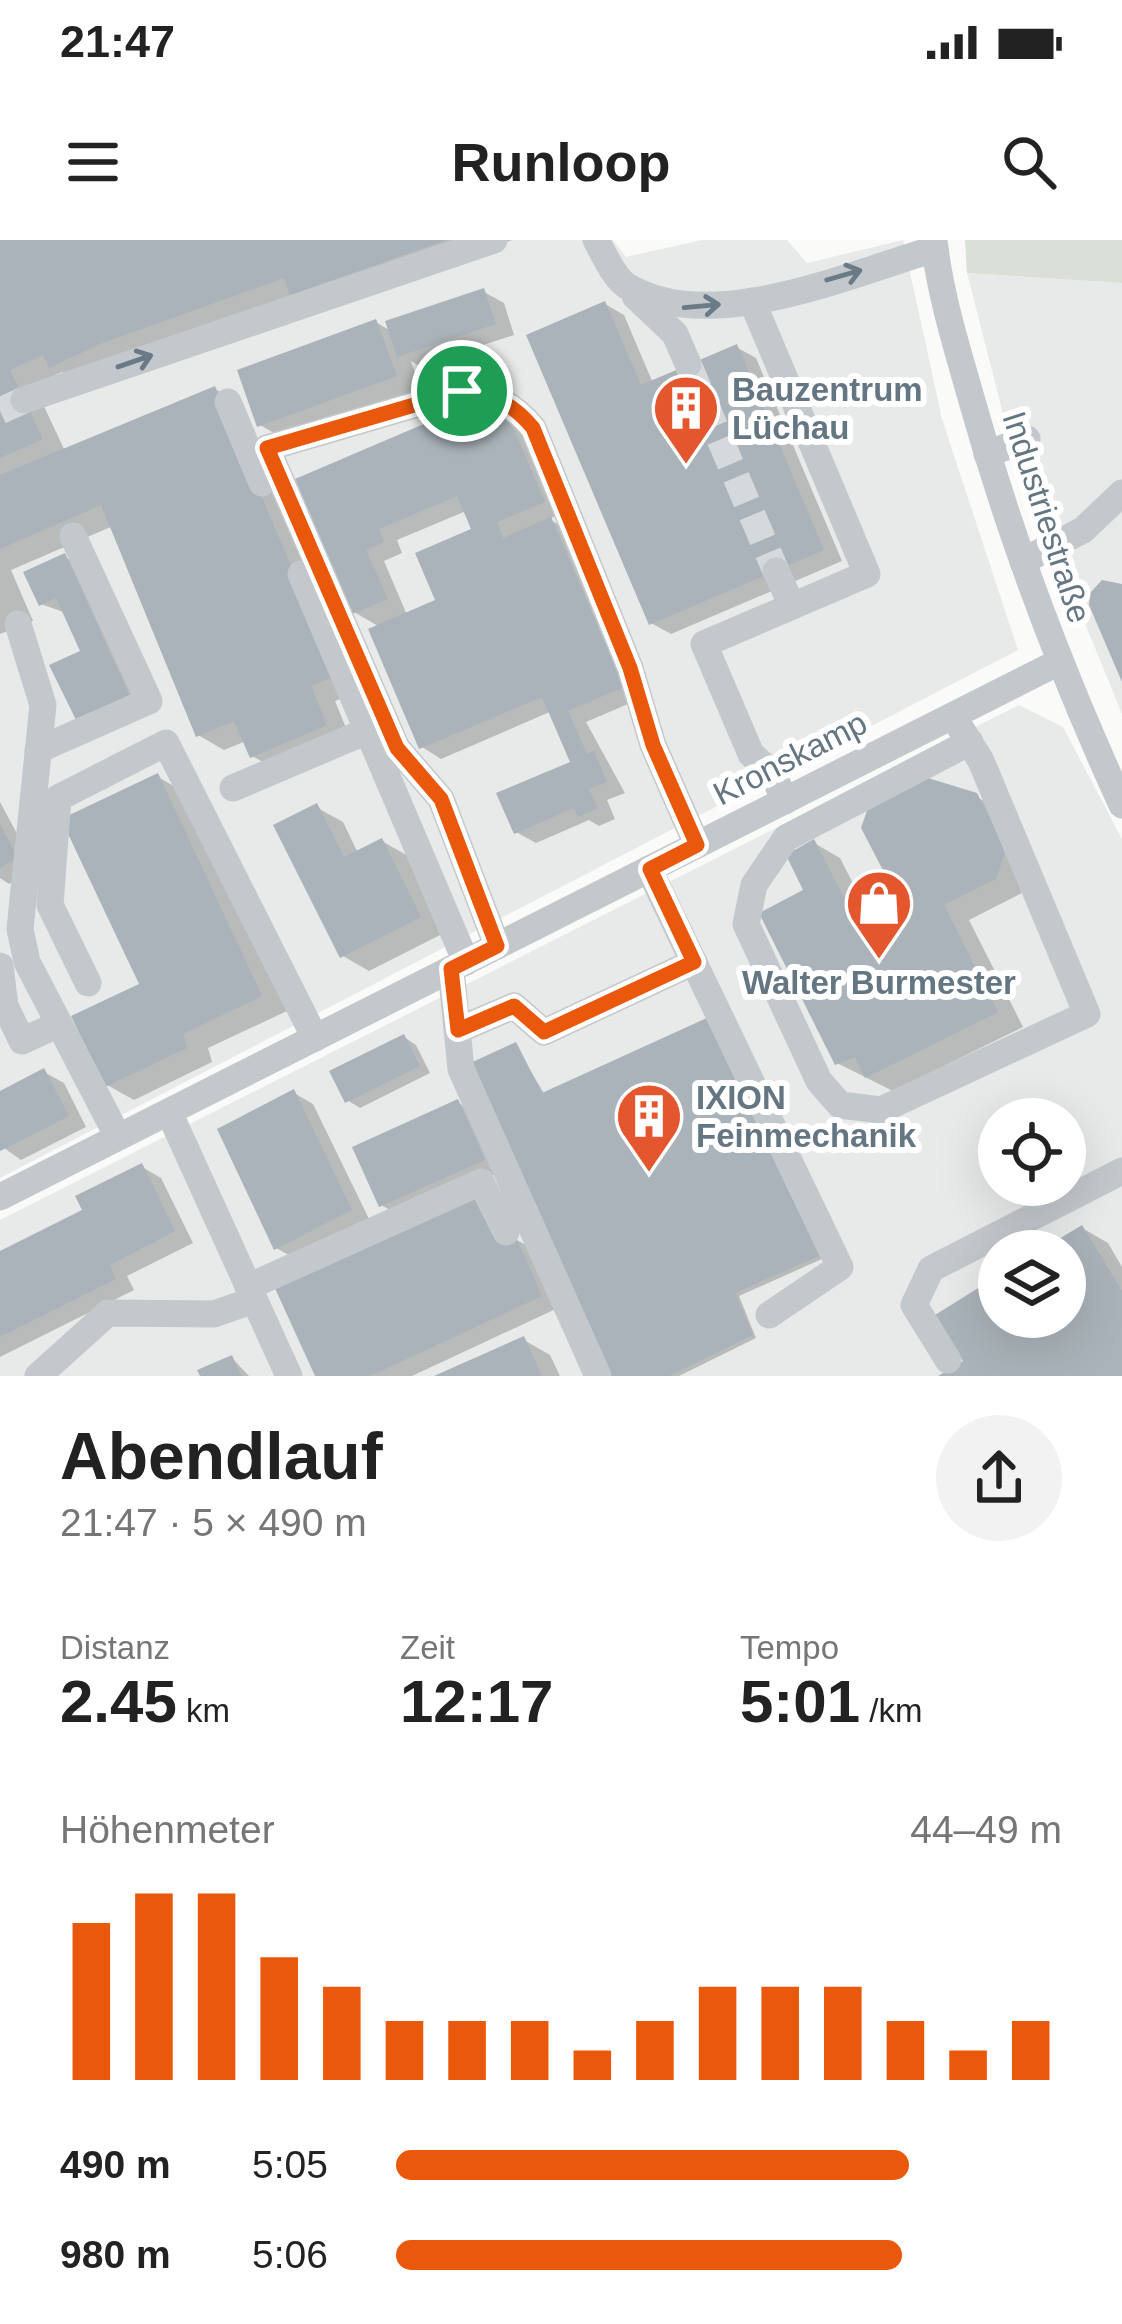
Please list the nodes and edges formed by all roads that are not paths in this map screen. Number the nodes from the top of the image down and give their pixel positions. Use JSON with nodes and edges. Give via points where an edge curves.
{"nodes":[{"id":1,"x":494,"y":240,"type":"edge"},
{"id":2,"x":596,"y":240,"type":"edge"},
{"id":3,"x":935,"y":245,"type":"edge"},
{"id":4,"x":623,"y":285,"type":"junction"},
{"id":5,"x":752,"y":301,"type":"junction"},
{"id":6,"x":688,"y":364,"type":"tunnel mouth"},
{"id":7,"x":25,"y":400,"type":"tunnel mouth"},
{"id":8,"x":228,"y":402,"type":"dead end"},
{"id":9,"x":1027,"y":440,"type":"dead end"},
{"id":10,"x":987,"y":454,"type":"junction"},
{"id":11,"x":1122,"y":493,"type":"edge"},
{"id":12,"x":73,"y":536,"type":"dead end"},
{"id":13,"x":1023,"y":561,"type":"junction"},
{"id":14,"x":776,"y":571,"type":"tunnel mouth"},
{"id":15,"x":792,"y":606,"type":"junction"},
{"id":16,"x":18,"y":624,"type":"dead end"},
{"id":17,"x":1058,"y":663,"type":"junction"},
{"id":18,"x":953,"y":716,"type":"junction"},
{"id":19,"x":368,"y":731,"type":"junction"},
{"id":20,"x":970,"y":742,"type":"junction"},
{"id":21,"x":38,"y":750,"type":"junction"},
{"id":22,"x":232,"y":788,"type":"dead end"},
{"id":23,"x":795,"y":796,"type":"junction"},
{"id":24,"x":1122,"y":806,"type":"edge"},
{"id":25,"x":819,"y":820,"type":"junction"},
{"id":26,"x":697,"y":845,"type":"junction"},
{"id":27,"x":650,"y":869,"type":"junction"},
{"id":28,"x":497,"y":946,"type":"junction"},
{"id":29,"x":694,"y":962,"type":"junction"},
{"id":30,"x":0,"y":966,"type":"edge"},
{"id":31,"x":458,"y":966,"type":"junction"},
{"id":32,"x":88,"y":983,"type":"dead end"},
{"id":33,"x":59,"y":1024,"type":"junction"},
{"id":34,"x":458,"y":1030,"type":"junction"},
{"id":35,"x":315,"y":1038,"type":"junction"},
{"id":36,"x":169,"y":1112,"type":"junction"},
{"id":37,"x":118,"y":1138,"type":"junction"},
{"id":38,"x":1122,"y":1171,"type":"edge"},
{"id":39,"x":0,"y":1197,"type":"edge"},
{"id":40,"x":506,"y":1232,"type":"dead end"},
{"id":41,"x":251,"y":1294,"type":"junction"},
{"id":42,"x":769,"y":1315,"type":"dead end"},
{"id":43,"x":948,"y":1360,"type":"dead end"},
{"id":44,"x":38,"y":1376,"type":"edge"},
{"id":45,"x":289,"y":1376,"type":"edge"},
{"id":46,"x":598,"y":1376,"type":"edge"}],
"edges":[{"from":7,"to":1,"type":"street","one_way":true},
{"from":2,"to":4,"type":"street"},
{"from":5,"to":3,"type":"street","one_way":true},
{"from":3,"to":10,"type":"street","name":"Industriestraße"},
{"from":4,"to":5,"type":"street","one_way":true,"via":[[683,308]]},
{"from":4,"to":6,"type":"street","via":[[675,334]]},
{"from":5,"to":15,"type":"street","via":[[867,574]]},
{"from":8,"to":19,"type":"street"},
{"from":9,"to":10,"type":"street"},
{"from":10,"to":13,"type":"street","name":"Industriestraße"},
{"from":11,"to":13,"type":"street","via":[[1083,530]]},
{"from":12,"to":21,"type":"street","via":[[149,701]]},
{"from":13,"to":17,"type":"street","name":"Industriestraße"},
{"from":14,"to":15,"type":"street"},
{"from":15,"to":23,"type":"street","via":[[704,644],[752,754]]},
{"from":16,"to":21,"type":"street","via":[[43,705]]},
{"from":17,"to":18,"type":"street","name":"Kronskamp"},
{"from":17,"to":24,"type":"street","name":"Industriestraße"},
{"from":18,"to":20,"type":"street"},
{"from":18,"to":23,"type":"street","name":"Kronskamp"},
{"from":19,"to":22,"type":"street"},
{"from":19,"to":31,"type":"street"},
{"from":20,"to":25,"type":"street"},
{"from":20,"to":25,"type":"street","via":[[1087,1014],[881,1110],[840,1106],[819,1081],[746,925],[764,869],[786,838]]},
{"from":21,"to":33,"type":"street","via":[[20,929],[27,962]]},
{"from":23,"to":25,"type":"street"},
{"from":23,"to":26,"type":"street","name":"Kronskamp"},
{"from":26,"to":27,"type":"street","name":"Kronskamp"},
{"from":26,"to":28,"type":"street","via":[[533,428],[518,410],[493,395],[462,391],[267,448],[397,748],[441,799]]},
{"from":27,"to":28,"type":"street","name":"Kronskamp"},
{"from":27,"to":29,"type":"street"},
{"from":28,"to":31,"type":"street","name":"Kronskamp"},
{"from":29,"to":34,"type":"street","via":[[544,1032],[514,1006]]},
{"from":29,"to":42,"type":"street","via":[[839,1268]]},
{"from":30,"to":33,"type":"street","via":[[5,1006],[22,1041]]},
{"from":31,"to":34,"type":"street"},
{"from":31,"to":35,"type":"street","name":"Kronskamp"},
{"from":32,"to":35,"type":"street","via":[[50,905],[58,798],[166,743]]},
{"from":33,"to":37,"type":"street"},
{"from":34,"to":46,"type":"street","via":[[461,1069]]},
{"from":35,"to":36,"type":"street","name":"Kronskamp"},
{"from":36,"to":37,"type":"street","name":"Kronskamp"},
{"from":36,"to":41,"type":"street"},
{"from":37,"to":39,"type":"street","name":"Kronskamp"},
{"from":38,"to":43,"type":"street","via":[[931,1269],[914,1305]]},
{"from":40,"to":41,"type":"street","via":[[481,1182]]},
{"from":41,"to":44,"type":"street","via":[[214,1314],[108,1313]]},
{"from":41,"to":45,"type":"street"}]}
